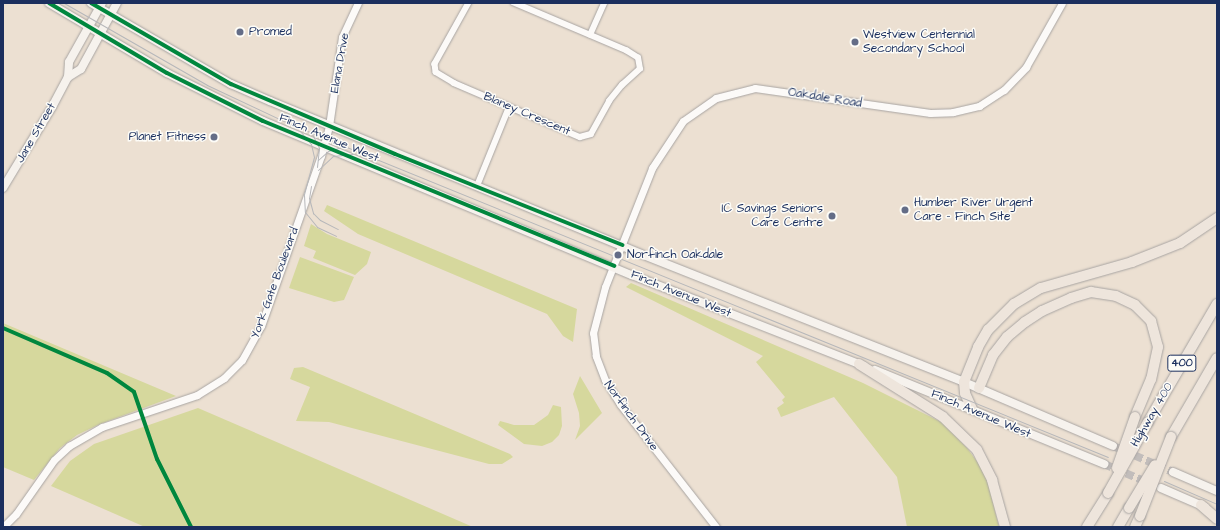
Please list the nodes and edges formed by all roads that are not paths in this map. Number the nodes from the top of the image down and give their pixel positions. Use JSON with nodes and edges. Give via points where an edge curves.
{"nodes":[{"id":1,"x":49,"y":3,"type":"edge"},
{"id":2,"x":91,"y":3,"type":"edge"},
{"id":3,"x":117,"y":3,"type":"edge"},
{"id":4,"x":358,"y":3,"type":"edge"},
{"id":5,"x":469,"y":3,"type":"edge"},
{"id":6,"x":514,"y":3,"type":"edge"},
{"id":7,"x":604,"y":3,"type":"edge"},
{"id":8,"x":1062,"y":3,"type":"edge"},
{"id":9,"x":100,"y":5,"type":"edge"},
{"id":10,"x":111,"y":15,"type":"junction"},
{"id":11,"x":89,"y":27,"type":"junction"},
{"id":12,"x":101,"y":34,"type":"junction"},
{"id":13,"x":590,"y":35,"type":"junction"},
{"id":14,"x":68,"y":77,"type":"junction"},
{"id":15,"x":508,"y":107,"type":"junction"},
{"id":16,"x":329,"y":126,"type":"junction"},
{"id":17,"x":324,"y":146,"type":"junction"},
{"id":18,"x":476,"y":186,"type":"junction"},
{"id":19,"x":3,"y":188,"type":"edge"},
{"id":20,"x":1217,"y":218,"type":"edge"},
{"id":21,"x":623,"y":245,"type":"junction"},
{"id":22,"x":614,"y":266,"type":"junction"},
{"id":23,"x":1217,"y":304,"type":"edge"},
{"id":24,"x":1217,"y":358,"type":"edge"},
{"id":25,"x":859,"y":364,"type":"junction"},
{"id":26,"x":964,"y":382,"type":"junction"},
{"id":27,"x":979,"y":388,"type":"junction"},
{"id":28,"x":972,"y":409,"type":"junction"},
{"id":29,"x":1171,"y":437,"type":"junction"},
{"id":30,"x":1113,"y":446,"type":"tunnel mouth"},
{"id":31,"x":1104,"y":464,"type":"tunnel mouth"},
{"id":32,"x":1173,"y":472,"type":"tunnel mouth"},
{"id":33,"x":1161,"y":488,"type":"dead end"},
{"id":34,"x":1217,"y":491,"type":"edge"},
{"id":35,"x":1108,"y":494,"type":"junction"},
{"id":36,"x":1201,"y":505,"type":"junction"},
{"id":37,"x":1217,"y":513,"type":"edge"},
{"id":38,"x":1217,"y":519,"type":"edge"},
{"id":39,"x":3,"y":527,"type":"edge"},
{"id":40,"x":716,"y":527,"type":"edge"},
{"id":41,"x":1004,"y":527,"type":"edge"},
{"id":42,"x":1087,"y":527,"type":"edge"},
{"id":43,"x":1118,"y":527,"type":"edge"},
{"id":44,"x":1135,"y":527,"type":"edge"}],
"edges":[{"from":1,"to":11,"type":"main road","name":"Finch Avenue West"},
{"from":2,"to":9,"type":"main road","name":"Finch Avenue West"},
{"from":3,"to":10,"type":"main road","name":"Jane Street"},
{"from":4,"to":16,"type":"street","name":"Elana Drive","via":[[342,37]]},
{"from":5,"to":15,"type":"street","name":"Blaney Crescent","via":[[434,68],[440,76]]},
{"from":6,"to":13,"type":"street","name":"Blaney Crescent"},
{"from":7,"to":13,"type":"street"},
{"from":8,"to":21,"type":"street","name":"Oakdale Road","via":[[1026,66],[1004,90],[979,106],[953,112],[930,113],[755,88],[716,98],[683,121],[652,168]]},
{"from":9,"to":10,"type":"main road","name":"Finch Avenue West"},
{"from":9,"to":11,"type":"main road","name":"Jane Street"},
{"from":10,"to":12,"type":"main road","name":"Jane Street"},
{"from":10,"to":16,"type":"main road","name":"Finch Avenue West","via":[[231,84]]},
{"from":11,"to":12,"type":"main road","name":"Finch Avenue West"},
{"from":11,"to":14,"type":"main road","name":"Jane Street","via":[[69,62]]},
{"from":12,"to":14,"type":"main road","name":"Jane Street","via":[[81,69]]},
{"from":12,"to":17,"type":"main road","name":"Finch Avenue West","via":[[212,97]]},
{"from":13,"to":15,"type":"street","name":"Blaney Crescent","via":[[634,54],[640,64],[635,74],[609,101],[591,134],[580,137]]},
{"from":14,"to":19,"type":"main road","name":"Jane Street"},
{"from":15,"to":18,"type":"street"},
{"from":16,"to":17,"type":"street","name":"Elana Drive"},
{"from":16,"to":18,"type":"main road","name":"Finch Avenue West"},
{"from":17,"to":22,"type":"main road","name":"Finch Avenue West"},
{"from":17,"to":39,"type":"street","name":"York Gate Boulevard","via":[[261,326],[242,360],[224,378],[197,395],[102,427],[69,446],[54,460],[16,514]]},
{"from":18,"to":21,"type":"main road","name":"Finch Avenue West"},
{"from":20,"to":26,"type":"highway","via":[[1180,243],[1028,294],[988,330]]},
{"from":21,"to":22,"type":"street","name":"Oakdale Road"},
{"from":21,"to":26,"type":"main road","name":"Finch Avenue West"},
{"from":22,"to":25,"type":"main road","name":"Finch Avenue West"},
{"from":22,"to":40,"type":"street","name":"Norfinch Drive","via":[[600,302],[593,332],[596,356],[605,380],[625,411]]},
{"from":23,"to":35,"type":"highway","name":"Highway 400","number":"400","bridge":true},
{"from":24,"to":29,"type":"highway","number":"400"},
{"from":25,"to":28,"type":"main road","name":"Finch Avenue West"},
{"from":25,"to":41,"type":"highway","via":[[943,417],[976,450],[992,480]]},
{"from":26,"to":27,"type":"main road","name":"Finch Avenue West"},
{"from":26,"to":28,"type":"highway","via":[[965,393]]},
{"from":27,"to":30,"type":"main road","name":"Finch Avenue West"},
{"from":27,"to":35,"type":"highway","bridge":true,"via":[[993,355],[1007,338],[1042,311],[1091,292],[1116,296],[1135,305],[1151,322],[1158,346],[1151,379]]},
{"from":28,"to":31,"type":"main road","name":"Finch Avenue West"},
{"from":29,"to":43,"type":"highway","number":"400","bridge":true},
{"from":29,"to":44,"type":"highway","bridge":true},
{"from":32,"to":34,"type":"main road"},
{"from":33,"to":36,"type":"main road"},
{"from":35,"to":42,"type":"highway","name":"Highway 400","number":"400"},
{"from":36,"to":37,"type":"main road"},
{"from":36,"to":38,"type":"highway"}]}
